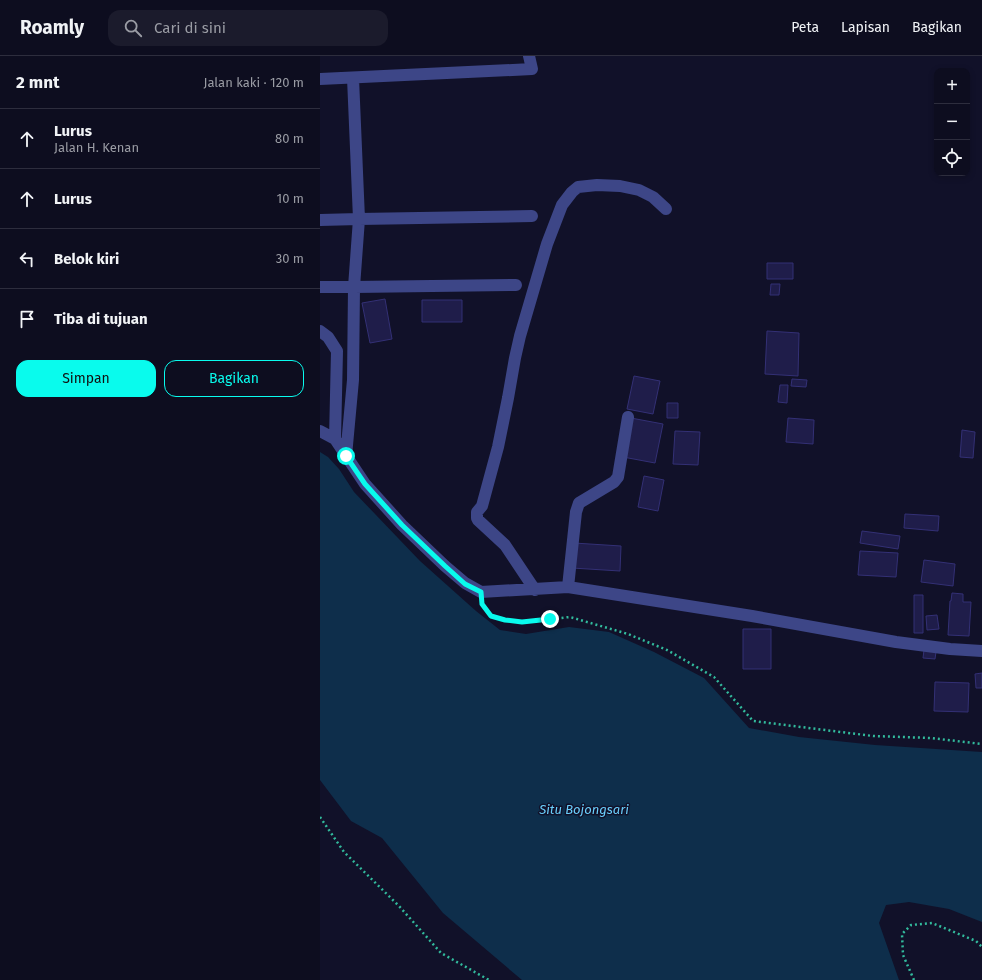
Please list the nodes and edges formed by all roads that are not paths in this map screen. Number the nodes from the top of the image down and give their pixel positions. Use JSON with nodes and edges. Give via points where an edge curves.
{"nodes":[{"id":1,"x":529,"y":56,"type":"edge"},
{"id":2,"x":353,"y":78,"type":"junction"},
{"id":3,"x":320,"y":79,"type":"edge"},
{"id":4,"x":666,"y":209,"type":"dead end"},
{"id":5,"x":532,"y":216,"type":"dead end"},
{"id":6,"x":320,"y":220,"type":"edge"},
{"id":7,"x":359,"y":220,"type":"junction"},
{"id":8,"x":516,"y":285,"type":"dead end"},
{"id":9,"x":354,"y":287,"type":"junction"},
{"id":10,"x":320,"y":288,"type":"edge"},
{"id":11,"x":320,"y":331,"type":"edge"},
{"id":12,"x":628,"y":417,"type":"dead end"},
{"id":13,"x":320,"y":431,"type":"edge"},
{"id":14,"x":335,"y":439,"type":"junction"},
{"id":15,"x":346,"y":456,"type":"junction"},
{"id":16,"x":568,"y":587,"type":"junction"},
{"id":17,"x":534,"y":590,"type":"junction"},
{"id":18,"x":982,"y":651,"type":"edge"}],
"edges":[{"from":1,"to":2,"type":"street","via":[[532,69]]},
{"from":2,"to":3,"type":"street"},
{"from":2,"to":7,"type":"street"},
{"from":4,"to":17,"type":"street","via":[[653,197],[635,189],[620,186],[580,186],[562,205],[547,244],[514,358],[498,447],[482,506],[477,512],[480,522],[505,545]]},
{"from":5,"to":7,"type":"street"},
{"from":6,"to":7,"type":"street"},
{"from":7,"to":9,"type":"street"},
{"from":8,"to":9,"type":"street"},
{"from":9,"to":10,"type":"street"},
{"from":9,"to":15,"type":"street","via":[[353,380]]},
{"from":11,"to":14,"type":"street","via":[[328,337],[337,351]]},
{"from":12,"to":16,"type":"street","via":[[618,477],[579,504],[576,512]]},
{"from":13,"to":14,"type":"street"},
{"from":14,"to":15,"type":"street"},
{"from":15,"to":17,"type":"street","via":[[365,484],[402,525],[465,584],[481,592]]},
{"from":16,"to":17,"type":"street"},
{"from":16,"to":18,"type":"street","via":[[896,642]]}]}
